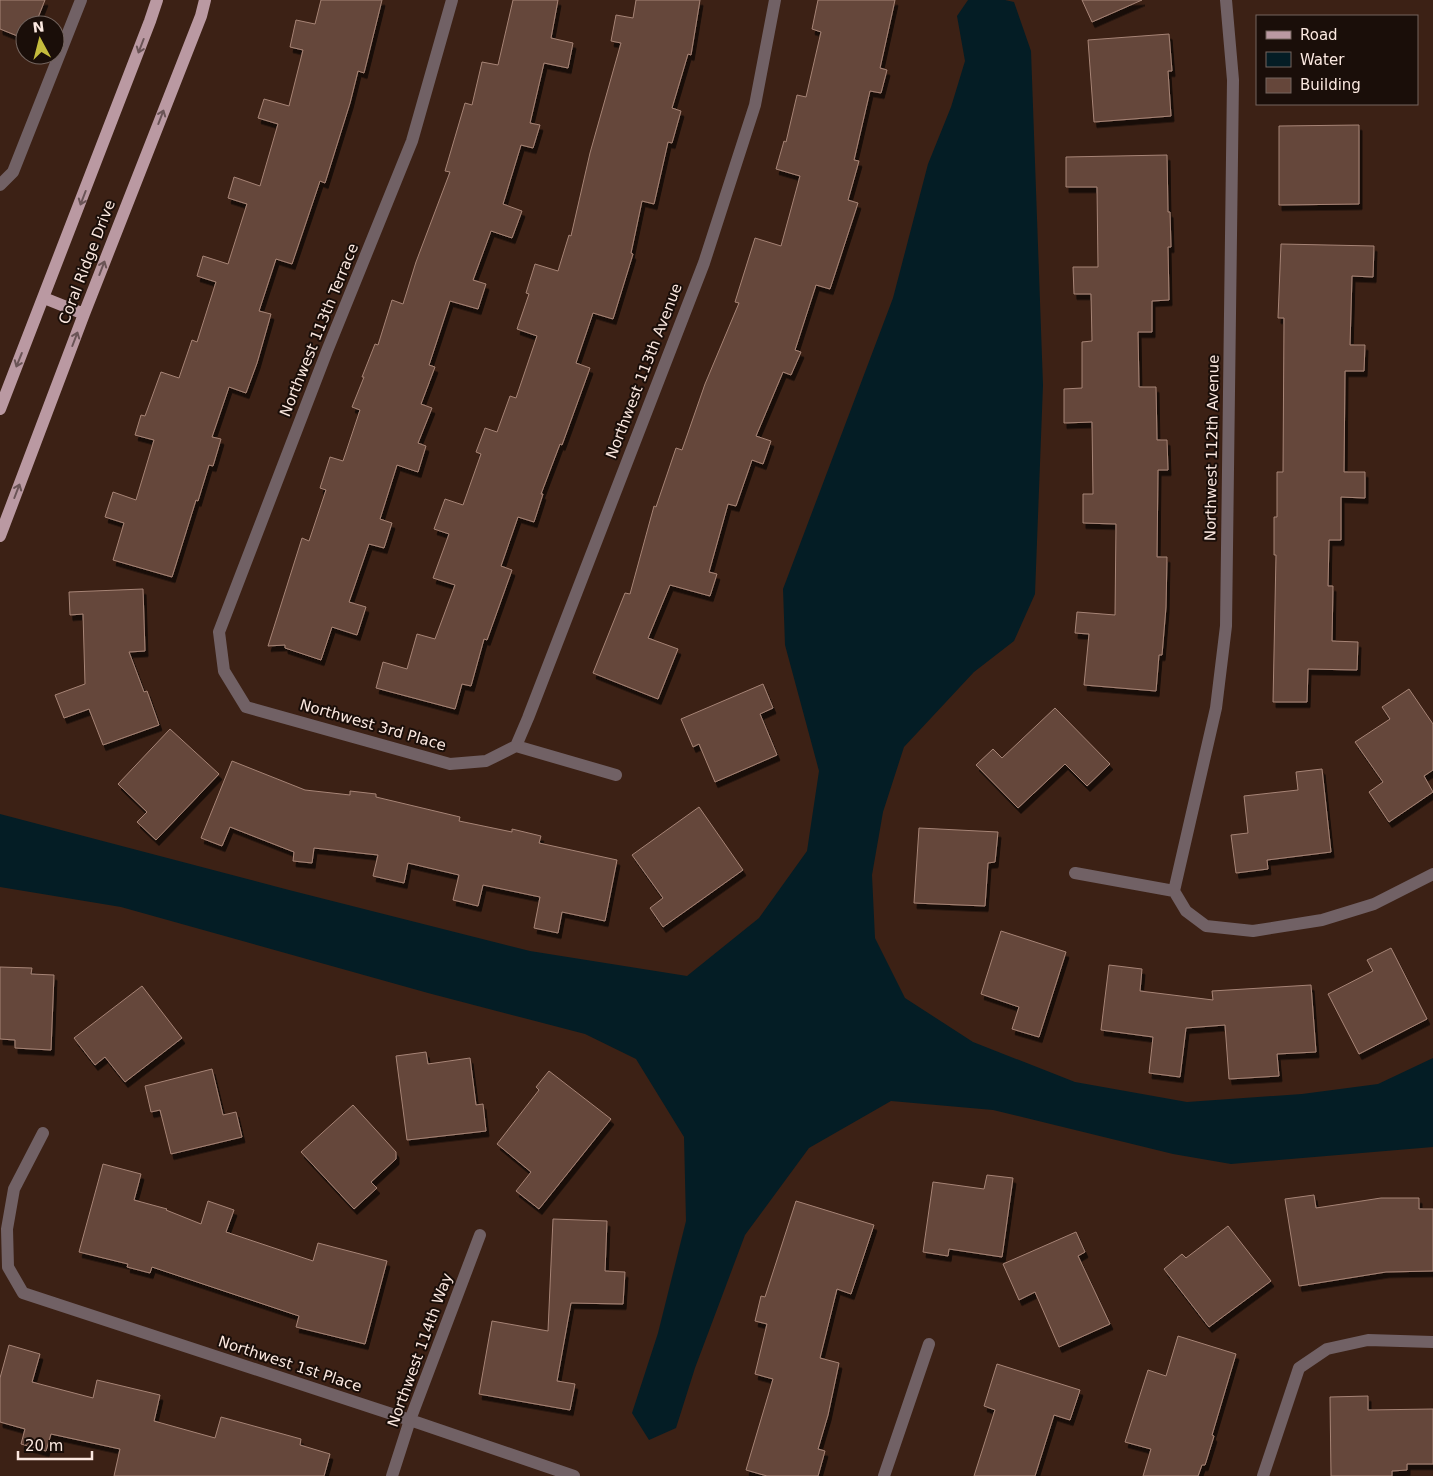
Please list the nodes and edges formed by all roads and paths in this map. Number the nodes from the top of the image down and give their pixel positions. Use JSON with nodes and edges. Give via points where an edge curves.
{"nodes":[{"id":1,"x":82,"y":0,"type":"edge"},
{"id":2,"x":157,"y":0,"type":"edge"},
{"id":3,"x":205,"y":0,"type":"edge"},
{"id":4,"x":452,"y":0,"type":"edge"},
{"id":5,"x":775,"y":0,"type":"edge"},
{"id":6,"x":1226,"y":0,"type":"edge"},
{"id":7,"x":0,"y":185,"type":"edge"},
{"id":8,"x":44,"y":298,"type":"junction"},
{"id":9,"x":84,"y":314,"type":"junction"},
{"id":10,"x":0,"y":409,"type":"edge"},
{"id":11,"x":0,"y":536,"type":"edge"},
{"id":12,"x":224,"y":672,"type":"joint"},
{"id":13,"x":516,"y":746,"type":"junction"},
{"id":14,"x":616,"y":775,"type":"dead end"},
{"id":15,"x":1075,"y":873,"type":"dead end"},
{"id":16,"x":1433,"y":874,"type":"edge"},
{"id":17,"x":1174,"y":891,"type":"junction"},
{"id":18,"x":43,"y":1133,"type":"dead end"},
{"id":19,"x":480,"y":1235,"type":"dead end"},
{"id":20,"x":1433,"y":1342,"type":"edge"},
{"id":21,"x":929,"y":1344,"type":"dead end"},
{"id":22,"x":410,"y":1420,"type":"junction"},
{"id":23,"x":392,"y":1476,"type":"edge"},
{"id":24,"x":574,"y":1476,"type":"edge"},
{"id":25,"x":884,"y":1476,"type":"edge"},
{"id":26,"x":1264,"y":1476,"type":"edge"}],
"edges":[{"from":1,"to":7,"type":"street","via":[[13,172]]},
{"from":2,"to":8,"type":"main road","name":"Coral Ridge Drive","one_way":true},
{"from":9,"to":3,"type":"main road","name":"Coral Ridge Drive","one_way":true},
{"from":4,"to":12,"type":"street","name":"Northwest 113th Terrace","via":[[412,141],[219,632]]},
{"from":5,"to":13,"type":"street","name":"Northwest 113th Avenue","via":[[754,105],[704,263]]},
{"from":6,"to":17,"type":"street","name":"Northwest 112th Avenue","via":[[1233,80],[1226,626],[1216,708]]},
{"from":8,"to":9,"type":"main road"},
{"from":8,"to":10,"type":"main road","name":"Coral Ridge Drive","one_way":true},
{"from":11,"to":9,"type":"main road","name":"Coral Ridge Drive","one_way":true},
{"from":12,"to":13,"type":"street","name":"Northwest 3rd Place","via":[[246,707],[450,764],[486,761]]},
{"from":13,"to":14,"type":"street"},
{"from":15,"to":17,"type":"street"},
{"from":16,"to":17,"type":"street","via":[[1374,904],[1322,920],[1253,931],[1206,926],[1186,911]]},
{"from":18,"to":22,"type":"street","name":"Northwest 1st Place","via":[[14,1189],[7,1229],[8,1268],[23,1293]]},
{"from":19,"to":22,"type":"street","name":"Northwest 114th Way"},
{"from":20,"to":26,"type":"street","via":[[1368,1340],[1327,1349],[1299,1368]]},
{"from":21,"to":25,"type":"street"},
{"from":22,"to":23,"type":"street","name":"Northwest 114th Way"},
{"from":22,"to":24,"type":"street","name":"Northwest 1st Place"}]}
